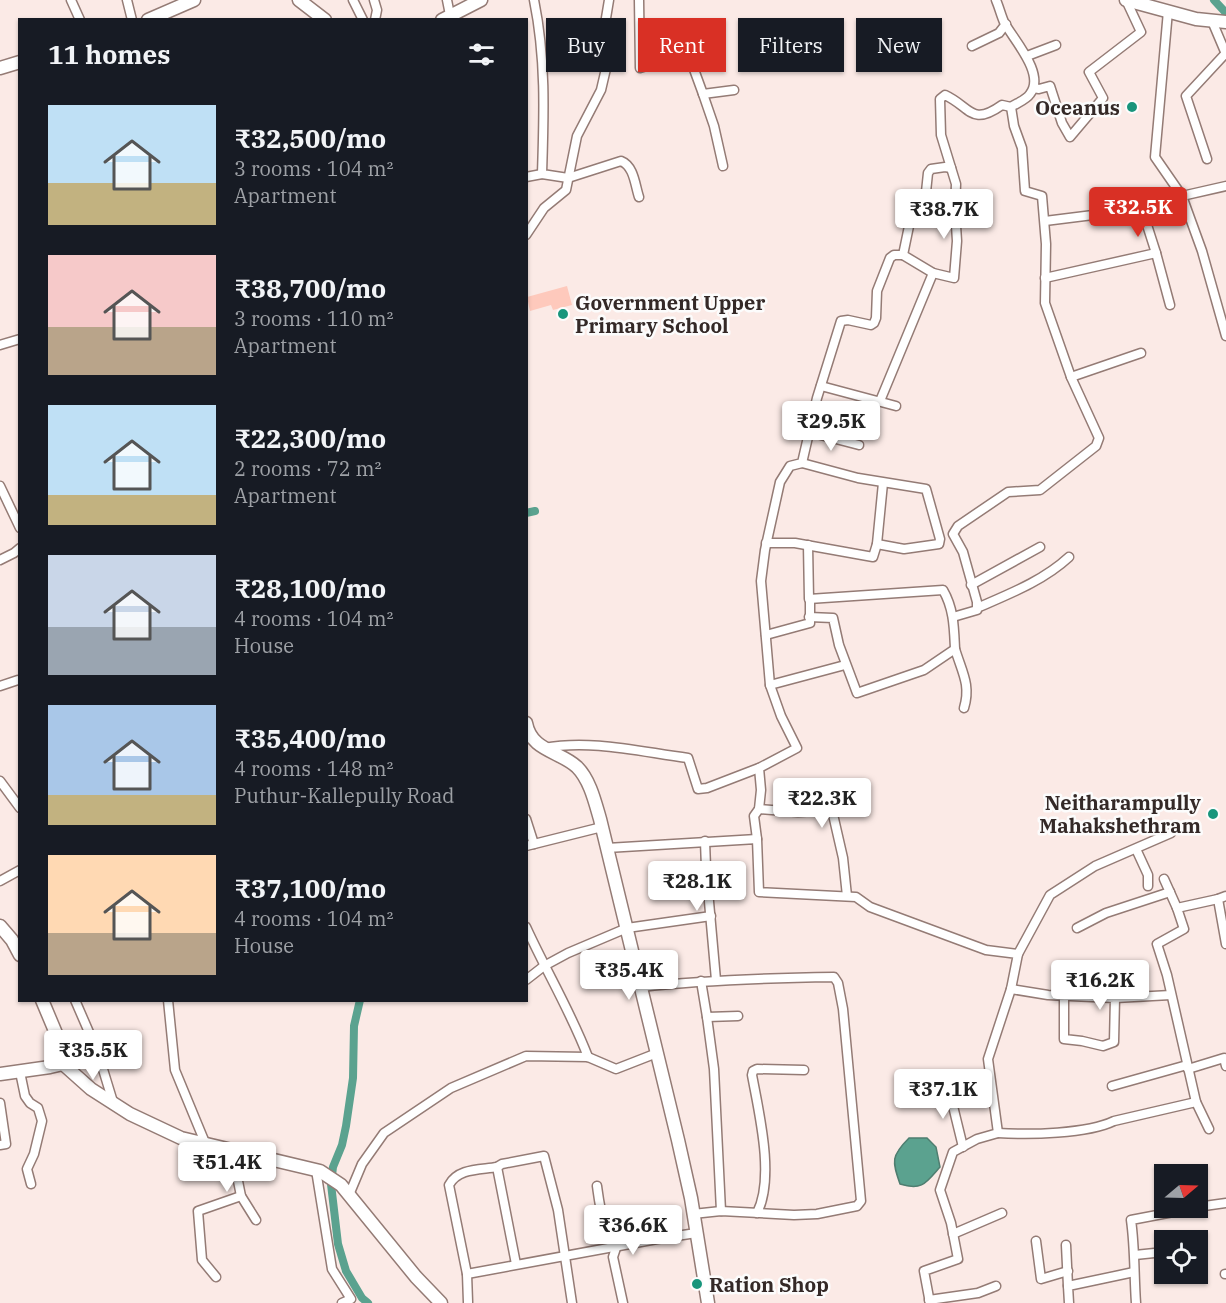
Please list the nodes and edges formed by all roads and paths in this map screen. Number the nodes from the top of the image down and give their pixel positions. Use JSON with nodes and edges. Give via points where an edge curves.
{"nodes":[{"id":1,"x":71,"y":0,"type":"edge"},
{"id":2,"x":127,"y":0,"type":"edge"},
{"id":3,"x":195,"y":0,"type":"edge"},
{"id":4,"x":299,"y":0,"type":"edge"},
{"id":5,"x":353,"y":0,"type":"edge"},
{"id":6,"x":374,"y":0,"type":"edge"},
{"id":7,"x":447,"y":0,"type":"edge"},
{"id":8,"x":481,"y":0,"type":"edge"},
{"id":9,"x":534,"y":0,"type":"edge"},
{"id":10,"x":609,"y":0,"type":"edge"},
{"id":11,"x":639,"y":0,"type":"edge"},
{"id":12,"x":996,"y":0,"type":"edge"},
{"id":13,"x":1126,"y":0,"type":"edge"},
{"id":14,"x":1168,"y":11,"type":"junction"},
{"id":15,"x":446,"y":17,"type":"edge"},
{"id":16,"x":79,"y":18,"type":"edge"},
{"id":17,"x":132,"y":18,"type":"edge"},
{"id":18,"x":154,"y":18,"type":"edge"},
{"id":19,"x":322,"y":18,"type":"edge"},
{"id":20,"x":362,"y":18,"type":"edge"},
{"id":21,"x":375,"y":18,"type":"edge"},
{"id":22,"x":1217,"y":21,"type":"edge"},
{"id":23,"x":1006,"y":24,"type":"junction"},
{"id":24,"x":1056,"y":45,"type":"dead end"},
{"id":25,"x":972,"y":46,"type":"dead end"},
{"id":26,"x":1226,"y":53,"type":"edge"},
{"id":27,"x":1028,"y":56,"type":"junction"},
{"id":28,"x":18,"y":63,"type":"edge"},
{"id":29,"x":0,"y":68,"type":"edge"},
{"id":30,"x":1034,"y":88,"type":"junction"},
{"id":31,"x":734,"y":90,"type":"dead end"},
{"id":32,"x":703,"y":94,"type":"junction"},
{"id":33,"x":1011,"y":107,"type":"junction"},
{"id":34,"x":1207,"y":159,"type":"dead end"},
{"id":35,"x":723,"y":166,"type":"dead end"},
{"id":36,"x":951,"y":168,"type":"junction"},
{"id":37,"x":542,"y":174,"type":"junction"},
{"id":38,"x":528,"y":177,"type":"edge"},
{"id":39,"x":568,"y":178,"type":"junction"},
{"id":40,"x":1226,"y":186,"type":"edge"},
{"id":41,"x":927,"y":192,"type":"junction"},
{"id":42,"x":1182,"y":196,"type":"junction"},
{"id":43,"x":639,"y":197,"type":"dead end"},
{"id":44,"x":955,"y":210,"type":"junction"},
{"id":45,"x":1045,"y":221,"type":"junction"},
{"id":46,"x":528,"y":232,"type":"edge"},
{"id":47,"x":1156,"y":253,"type":"junction"},
{"id":48,"x":903,"y":255,"type":"junction"},
{"id":49,"x":933,"y":273,"type":"junction"},
{"id":50,"x":1045,"y":278,"type":"junction"},
{"id":51,"x":1170,"y":305,"type":"dead end"},
{"id":52,"x":1226,"y":336,"type":"edge"},
{"id":53,"x":18,"y":340,"type":"edge"},
{"id":54,"x":0,"y":345,"type":"edge"},
{"id":55,"x":1141,"y":353,"type":"dead end"},
{"id":56,"x":1071,"y":377,"type":"junction"},
{"id":57,"x":821,"y":386,"type":"junction"},
{"id":58,"x":880,"y":401,"type":"junction"},
{"id":59,"x":896,"y":406,"type":"dead end"},
{"id":60,"x":809,"y":432,"type":"junction"},
{"id":61,"x":859,"y":445,"type":"dead end"},
{"id":62,"x":802,"y":463,"type":"junction"},
{"id":63,"x":883,"y":483,"type":"junction"},
{"id":64,"x":0,"y":486,"type":"edge"},
{"id":65,"x":18,"y":524,"type":"edge"},
{"id":66,"x":766,"y":543,"type":"junction"},
{"id":67,"x":877,"y":544,"type":"junction"},
{"id":68,"x":808,"y":545,"type":"junction"},
{"id":69,"x":1040,"y":547,"type":"dead end"},
{"id":70,"x":18,"y":550,"type":"edge"},
{"id":71,"x":1069,"y":557,"type":"dead end"},
{"id":72,"x":0,"y":560,"type":"edge"},
{"id":73,"x":971,"y":585,"type":"junction"},
{"id":74,"x":810,"y":600,"type":"junction"},
{"id":75,"x":977,"y":608,"type":"junction"},
{"id":76,"x":953,"y":616,"type":"junction"},
{"id":77,"x":809,"y":617,"type":"junction"},
{"id":78,"x":766,"y":635,"type":"junction"},
{"id":79,"x":955,"y":650,"type":"junction"},
{"id":80,"x":845,"y":665,"type":"junction"},
{"id":81,"x":18,"y":680,"type":"edge"},
{"id":82,"x":770,"y":685,"type":"junction"},
{"id":83,"x":0,"y":686,"type":"edge"},
{"id":84,"x":964,"y":708,"type":"dead end"},
{"id":85,"x":528,"y":729,"type":"edge"},
{"id":86,"x":544,"y":748,"type":"junction"},
{"id":87,"x":759,"y":768,"type":"junction"},
{"id":88,"x":0,"y":781,"type":"edge"},
{"id":89,"x":18,"y":805,"type":"edge"},
{"id":90,"x":759,"y":809,"type":"junction"},
{"id":91,"x":602,"y":827,"type":"junction"},
{"id":92,"x":1171,"y":833,"type":"dead end"},
{"id":93,"x":757,"y":839,"type":"junction"},
{"id":94,"x":705,"y":841,"type":"junction"},
{"id":95,"x":530,"y":845,"type":"edge"},
{"id":96,"x":607,"y":848,"type":"junction"},
{"id":97,"x":1136,"y":849,"type":"junction"},
{"id":98,"x":18,"y":873,"type":"edge"},
{"id":99,"x":1164,"y":879,"type":"dead end"},
{"id":100,"x":0,"y":881,"type":"edge"},
{"id":101,"x":1148,"y":886,"type":"dead end"},
{"id":102,"x":1170,"y":892,"type":"junction"},
{"id":103,"x":847,"y":896,"type":"junction"},
{"id":104,"x":1222,"y":898,"type":"edge"},
{"id":105,"x":1177,"y":908,"type":"junction"},
{"id":106,"x":711,"y":916,"type":"junction"},
{"id":107,"x":0,"y":926,"type":"edge"},
{"id":108,"x":627,"y":928,"type":"junction"},
{"id":109,"x":1077,"y":928,"type":"dead end"},
{"id":110,"x":528,"y":931,"type":"edge"},
{"id":111,"x":1226,"y":941,"type":"edge"},
{"id":112,"x":18,"y":950,"type":"edge"},
{"id":113,"x":1018,"y":954,"type":"junction"},
{"id":114,"x":544,"y":966,"type":"junction"},
{"id":115,"x":528,"y":978,"type":"edge"},
{"id":116,"x":716,"y":980,"type":"junction"},
{"id":117,"x":701,"y":981,"type":"junction"},
{"id":118,"x":641,"y":987,"type":"junction"},
{"id":119,"x":1011,"y":989,"type":"junction"},
{"id":120,"x":1172,"y":995,"type":"junction"},
{"id":121,"x":1064,"y":996,"type":"junction"},
{"id":122,"x":1115,"y":998,"type":"junction"},
{"id":123,"x":43,"y":1002,"type":"edge"},
{"id":124,"x":76,"y":1002,"type":"edge"},
{"id":125,"x":168,"y":1002,"type":"edge"},
{"id":126,"x":738,"y":1016,"type":"dead end"},
{"id":127,"x":707,"y":1017,"type":"junction"},
{"id":128,"x":657,"y":1053,"type":"junction"},
{"id":129,"x":588,"y":1057,"type":"junction"},
{"id":130,"x":63,"y":1064,"type":"junction"},
{"id":131,"x":1226,"y":1066,"type":"edge"},
{"id":132,"x":1187,"y":1067,"type":"junction"},
{"id":133,"x":804,"y":1070,"type":"dead end"},
{"id":134,"x":20,"y":1072,"type":"junction"},
{"id":135,"x":0,"y":1074,"type":"edge"},
{"id":136,"x":1112,"y":1086,"type":"dead end"},
{"id":137,"x":953,"y":1090,"type":"dead end"},
{"id":138,"x":113,"y":1102,"type":"junction"},
{"id":139,"x":1196,"y":1102,"type":"junction"},
{"id":140,"x":0,"y":1103,"type":"edge"},
{"id":141,"x":1209,"y":1129,"type":"dead end"},
{"id":142,"x":998,"y":1133,"type":"junction"},
{"id":143,"x":0,"y":1145,"type":"edge"},
{"id":144,"x":206,"y":1145,"type":"junction"},
{"id":145,"x":963,"y":1147,"type":"junction"},
{"id":146,"x":232,"y":1151,"type":"junction"},
{"id":147,"x":497,"y":1167,"type":"junction"},
{"id":148,"x":318,"y":1171,"type":"junction"},
{"id":149,"x":30,"y":1184,"type":"dead end"},
{"id":150,"x":597,"y":1186,"type":"dead end"},
{"id":151,"x":345,"y":1190,"type":"junction"},
{"id":152,"x":241,"y":1197,"type":"junction"},
{"id":153,"x":1226,"y":1203,"type":"edge"},
{"id":154,"x":1208,"y":1205,"type":"edge"},
{"id":155,"x":721,"y":1211,"type":"junction"},
{"id":156,"x":757,"y":1213,"type":"junction"},
{"id":157,"x":693,"y":1214,"type":"junction"},
{"id":158,"x":1002,"y":1214,"type":"dead end"},
{"id":159,"x":1154,"y":1215,"type":"edge"},
{"id":160,"x":256,"y":1220,"type":"dead end"},
{"id":161,"x":696,"y":1233,"type":"junction"},
{"id":162,"x":953,"y":1234,"type":"junction"},
{"id":163,"x":1036,"y":1241,"type":"dead end"},
{"id":164,"x":1066,"y":1245,"type":"dead end"},
{"id":165,"x":616,"y":1246,"type":"junction"},
{"id":166,"x":1154,"y":1253,"type":"edge"},
{"id":167,"x":1136,"y":1255,"type":"junction"},
{"id":168,"x":565,"y":1256,"type":"junction"},
{"id":169,"x":516,"y":1264,"type":"junction"},
{"id":170,"x":1068,"y":1271,"type":"junction"},
{"id":171,"x":1134,"y":1272,"type":"junction"},
{"id":172,"x":466,"y":1274,"type":"junction"},
{"id":173,"x":216,"y":1277,"type":"dead end"},
{"id":174,"x":996,"y":1286,"type":"dead end"},
{"id":175,"x":1068,"y":1286,"type":"junction"},
{"id":176,"x":468,"y":1302,"type":"edge"},
{"id":177,"x":930,"y":1302,"type":"edge"},
{"id":178,"x":342,"y":1303,"type":"edge"},
{"id":179,"x":441,"y":1303,"type":"edge"},
{"id":180,"x":572,"y":1303,"type":"edge"},
{"id":181,"x":623,"y":1303,"type":"edge"},
{"id":182,"x":708,"y":1303,"type":"edge"},
{"id":183,"x":1069,"y":1303,"type":"edge"},
{"id":184,"x":1136,"y":1303,"type":"edge"}],
"edges":[{"from":1,"to":16,"type":"street"},
{"from":2,"to":17,"type":"street"},
{"from":3,"to":18,"type":"main road"},
{"from":4,"to":19,"type":"main road"},
{"from":5,"to":20,"type":"street"},
{"from":6,"to":21,"type":"street"},
{"from":7,"to":15,"type":"street"},
{"from":8,"to":15,"type":"main road"},
{"from":9,"to":37,"type":"street","via":[[545,88]]},
{"from":10,"to":39,"type":"street","via":[[605,24],[608,60],[601,90],[577,136]]},
{"from":11,"to":32,"type":"street","via":[[640,68],[688,53]]},
{"from":12,"to":23,"type":"street"},
{"from":13,"to":14,"type":"main road"},
{"from":13,"to":30,"type":"street","via":[[1141,32],[1089,72],[1103,98],[1071,137],[1050,86]]},
{"from":14,"to":22,"type":"main road"},
{"from":14,"to":42,"type":"street","via":[[1155,157]]},
{"from":22,"to":26,"type":"street"},
{"from":23,"to":25,"type":"street","via":[[999,33]]},
{"from":23,"to":27,"type":"street"},
{"from":24,"to":27,"type":"street"},
{"from":26,"to":34,"type":"street","via":[[1186,96]]},
{"from":27,"to":30,"type":"street"},
{"from":28,"to":29,"type":"main road"},
{"from":30,"to":33,"type":"street"},
{"from":31,"to":32,"type":"street"},
{"from":32,"to":35,"type":"street"},
{"from":33,"to":36,"type":"street","via":[[1002,105],[982,116],[972,115],[950,97],[940,99],[941,135]]},
{"from":33,"to":45,"type":"street","via":[[1022,148],[1024,191],[1042,196]]},
{"from":36,"to":41,"type":"street","via":[[931,169]]},
{"from":36,"to":44,"type":"street","via":[[956,184]]},
{"from":37,"to":38,"type":"street"},
{"from":37,"to":39,"type":"street"},
{"from":39,"to":43,"type":"street","via":[[621,160],[630,168]]},
{"from":39,"to":46,"type":"street","via":[[566,190],[544,208]]},
{"from":40,"to":42,"type":"street"},
{"from":41,"to":44,"type":"street"},
{"from":41,"to":48,"type":"street","via":[[914,202]]},
{"from":42,"to":52,"type":"street"},
{"from":44,"to":49,"type":"street","via":[[954,278]]},
{"from":45,"to":47,"type":"street","via":[[1093,215],[1140,203]]},
{"from":45,"to":50,"type":"street"},
{"from":47,"to":50,"type":"street"},
{"from":47,"to":51,"type":"street"},
{"from":48,"to":49,"type":"street"},
{"from":48,"to":57,"type":"street","via":[[890,258],[877,291],[874,323],[841,321]]},
{"from":49,"to":58,"type":"street"},
{"from":50,"to":56,"type":"street","via":[[1045,303]]},
{"from":53,"to":54,"type":"street"},
{"from":55,"to":56,"type":"street"},
{"from":56,"to":73,"type":"street","via":[[1097,431],[1096,446],[1040,490],[1008,492],[958,526],[953,534],[963,552]]},
{"from":57,"to":58,"type":"street"},
{"from":57,"to":60,"type":"street"},
{"from":58,"to":59,"type":"street"},
{"from":60,"to":61,"type":"street"},
{"from":60,"to":62,"type":"street"},
{"from":62,"to":63,"type":"street"},
{"from":62,"to":66,"type":"street","via":[[790,466],[780,482]]},
{"from":63,"to":67,"type":"street"},
{"from":63,"to":67,"type":"street","via":[[926,489],[940,539],[939,544],[911,548]]},
{"from":64,"to":65,"type":"street"},
{"from":66,"to":68,"type":"street"},
{"from":66,"to":78,"type":"street","via":[[761,581]]},
{"from":67,"to":68,"type":"street","via":[[873,557]]},
{"from":68,"to":74,"type":"street"},
{"from":69,"to":73,"type":"street"},
{"from":70,"to":72,"type":"street"},
{"from":71,"to":75,"type":"street","via":[[1056,570],[1031,584]]},
{"from":73,"to":75,"type":"street"},
{"from":74,"to":76,"type":"street","via":[[943,590]]},
{"from":74,"to":77,"type":"street"},
{"from":75,"to":76,"type":"street"},
{"from":76,"to":79,"type":"street"},
{"from":77,"to":78,"type":"street","via":[[810,623]]},
{"from":77,"to":80,"type":"street","via":[[833,618]]},
{"from":78,"to":82,"type":"street"},
{"from":79,"to":80,"type":"street","via":[[924,670],[857,693]]},
{"from":79,"to":84,"type":"street","via":[[967,686]]},
{"from":80,"to":82,"type":"street"},
{"from":81,"to":83,"type":"street"},
{"from":82,"to":87,"type":"street","via":[[796,748]]},
{"from":85,"to":86,"type":"main road","via":[[531,739]]},
{"from":86,"to":87,"type":"street","via":[[610,747],[688,758],[698,789]]},
{"from":86,"to":91,"type":"main road","via":[[579,768]]},
{"from":87,"to":90,"type":"street"},
{"from":88,"to":89,"type":"street"},
{"from":90,"to":93,"type":"street","via":[[754,816]]},
{"from":90,"to":103,"type":"street","via":[[832,810]]},
{"from":91,"to":95,"type":"street"},
{"from":91,"to":96,"type":"main road"},
{"from":92,"to":97,"type":"street"},
{"from":93,"to":94,"type":"street"},
{"from":93,"to":103,"type":"street","via":[[759,892]]},
{"from":94,"to":96,"type":"street"},
{"from":94,"to":106,"type":"street"},
{"from":96,"to":108,"type":"main road"},
{"from":97,"to":101,"type":"street","via":[[1148,875]]},
{"from":97,"to":113,"type":"street","via":[[1095,866],[1050,895]]},
{"from":98,"to":100,"type":"street"},
{"from":99,"to":102,"type":"street"},
{"from":102,"to":105,"type":"street"},
{"from":102,"to":109,"type":"street","via":[[1106,913]]},
{"from":103,"to":113,"type":"street","via":[[986,950]]},
{"from":104,"to":105,"type":"street"},
{"from":104,"to":111,"type":"street"},
{"from":105,"to":120,"type":"street","via":[[1184,928],[1156,944]]},
{"from":106,"to":108,"type":"street"},
{"from":106,"to":116,"type":"street"},
{"from":107,"to":112,"type":"main road"},
{"from":108,"to":114,"type":"street"},
{"from":108,"to":118,"type":"main road"},
{"from":110,"to":114,"type":"street"},
{"from":113,"to":119,"type":"street"},
{"from":114,"to":115,"type":"street"},
{"from":114,"to":129,"type":"street","via":[[572,1017]]},
{"from":116,"to":117,"type":"street"},
{"from":116,"to":156,"type":"street","via":[[834,977],[843,1009],[861,1201],[857,1206],[817,1214]]},
{"from":117,"to":118,"type":"street"},
{"from":117,"to":127,"type":"street"},
{"from":118,"to":128,"type":"main road"},
{"from":119,"to":121,"type":"street"},
{"from":119,"to":142,"type":"street","via":[[988,1059]]},
{"from":120,"to":122,"type":"street"},
{"from":120,"to":132,"type":"street"},
{"from":121,"to":122,"type":"street"},
{"from":121,"to":122,"type":"street","via":[[1064,1040],[1103,1046],[1114,1042]]},
{"from":123,"to":130,"type":"main road","via":[[63,1050]]},
{"from":124,"to":138,"type":"street"},
{"from":125,"to":144,"type":"street","via":[[175,1070]]},
{"from":126,"to":127,"type":"street"},
{"from":127,"to":155,"type":"street","via":[[714,1069]]},
{"from":128,"to":129,"type":"street","via":[[615,1069]]},
{"from":128,"to":157,"type":"main road"},
{"from":129,"to":151,"type":"street","via":[[526,1056],[451,1088],[384,1133]]},
{"from":130,"to":134,"type":"main road"},
{"from":130,"to":138,"type":"main road"},
{"from":131,"to":132,"type":"street","via":[[1224,1058]]},
{"from":132,"to":136,"type":"street"},
{"from":132,"to":139,"type":"street"},
{"from":133,"to":156,"type":"street","via":[[753,1071],[764,1173],[762,1203]]},
{"from":134,"to":135,"type":"main road"},
{"from":134,"to":149,"type":"street","via":[[25,1096],[38,1108],[42,1121],[27,1169]]},
{"from":137,"to":145,"type":"street","via":[[952,1102]]},
{"from":138,"to":144,"type":"main road","via":[[160,1130]]},
{"from":139,"to":141,"type":"street"},
{"from":139,"to":142,"type":"street","via":[[1103,1126],[1027,1135]]},
{"from":140,"to":143,"type":"street","via":[[6,1144]]},
{"from":142,"to":145,"type":"street"},
{"from":144,"to":146,"type":"main road"},
{"from":145,"to":162,"type":"street","via":[[953,1152],[940,1190]]},
{"from":146,"to":148,"type":"main road"},
{"from":146,"to":152,"type":"street"},
{"from":147,"to":168,"type":"street","via":[[544,1156]]},
{"from":147,"to":169,"type":"street"},
{"from":147,"to":172,"type":"street","via":[[460,1173],[450,1185]]},
{"from":148,"to":151,"type":"main road"},
{"from":148,"to":178,"type":"street","via":[[332,1269],[351,1299]]},
{"from":150,"to":165,"type":"street","via":[[605,1225],[619,1239]]},
{"from":151,"to":179,"type":"main road"},
{"from":152,"to":160,"type":"street"},
{"from":152,"to":173,"type":"street","via":[[198,1210],[202,1260]]},
{"from":153,"to":154,"type":"street"},
{"from":155,"to":156,"type":"street"},
{"from":155,"to":157,"type":"street"},
{"from":157,"to":161,"type":"main road"},
{"from":158,"to":162,"type":"street"},
{"from":159,"to":167,"type":"street","via":[[1131,1220]]},
{"from":161,"to":165,"type":"street"},
{"from":161,"to":182,"type":"main road"},
{"from":162,"to":177,"type":"street","via":[[958,1259],[924,1270]]},
{"from":163,"to":170,"type":"street","via":[[1041,1279]]},
{"from":164,"to":170,"type":"street"},
{"from":165,"to":168,"type":"street"},
{"from":165,"to":181,"type":"street","via":[[613,1257]]},
{"from":166,"to":167,"type":"street"},
{"from":167,"to":171,"type":"street"},
{"from":168,"to":169,"type":"street"},
{"from":168,"to":180,"type":"street"},
{"from":169,"to":172,"type":"street"},
{"from":170,"to":175,"type":"street"},
{"from":171,"to":175,"type":"street"},
{"from":171,"to":184,"type":"street"},
{"from":172,"to":176,"type":"street"},
{"from":174,"to":177,"type":"street"},
{"from":175,"to":183,"type":"street"}]}
